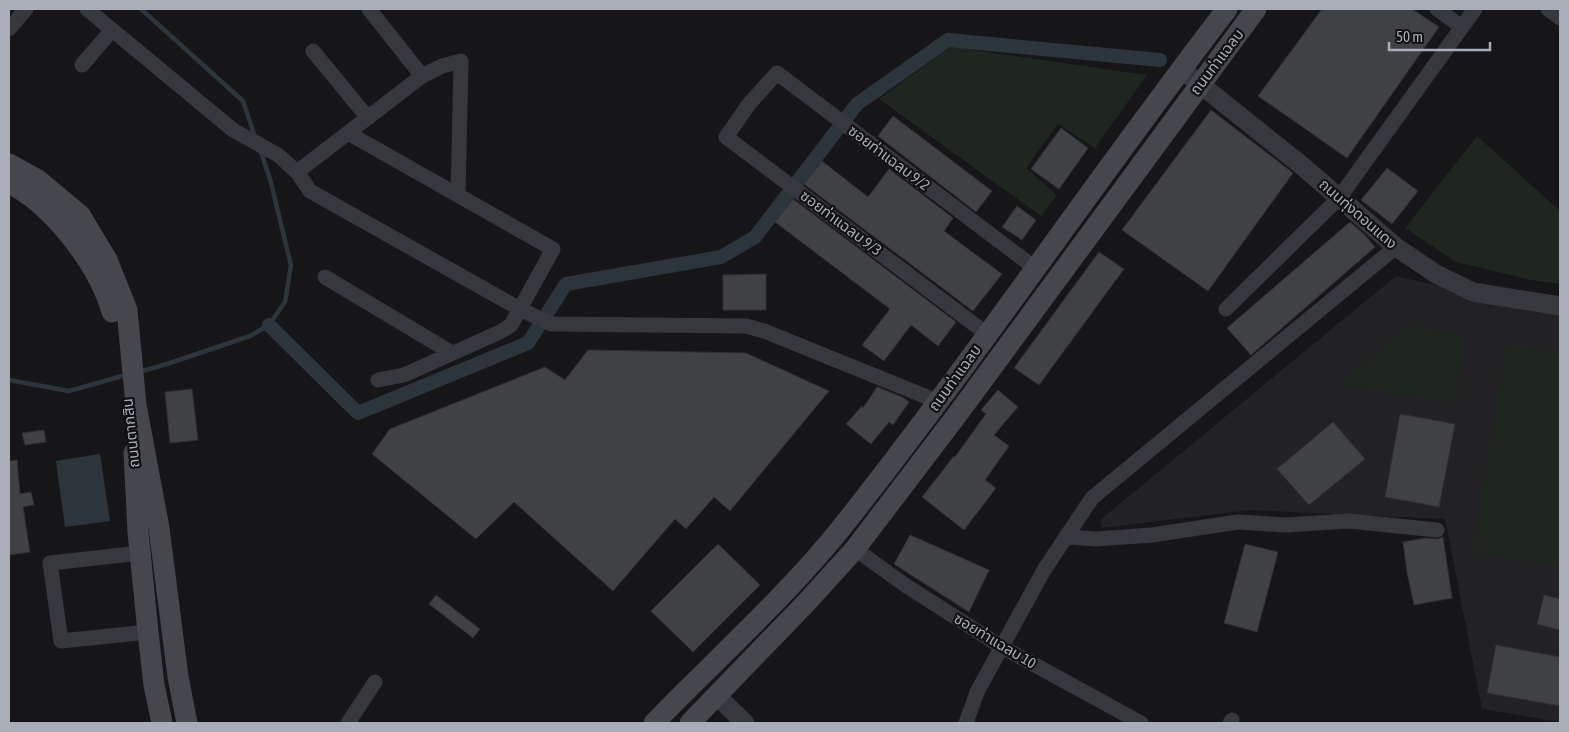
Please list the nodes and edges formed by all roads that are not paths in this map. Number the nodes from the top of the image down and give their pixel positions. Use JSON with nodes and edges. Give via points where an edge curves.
{"nodes":[{"id":1,"x":26,"y":9,"type":"edge"},
{"id":2,"x":86,"y":9,"type":"edge"},
{"id":3,"x":368,"y":9,"type":"edge"},
{"id":4,"x":1256,"y":9,"type":"edge"},
{"id":5,"x":1437,"y":9,"type":"edge"},
{"id":6,"x":1476,"y":9,"type":"edge"},
{"id":7,"x":1548,"y":9,"type":"edge"},
{"id":8,"x":1222,"y":11,"type":"edge"},
{"id":9,"x":1560,"y":18,"type":"edge"},
{"id":10,"x":1462,"y":27,"type":"junction"},
{"id":11,"x":9,"y":29,"type":"edge"},
{"id":12,"x":112,"y":30,"type":"junction"},
{"id":13,"x":313,"y":51,"type":"dead end"},
{"id":14,"x":82,"y":65,"type":"dead end"},
{"id":15,"x":1180,"y":69,"type":"junction"},
{"id":16,"x":422,"y":76,"type":"junction"},
{"id":17,"x":1200,"y":84,"type":"junction"},
{"id":18,"x":749,"y":104,"type":"joint"},
{"id":19,"x":368,"y":118,"type":"junction"},
{"id":20,"x":348,"y":133,"type":"junction"},
{"id":21,"x":9,"y":164,"type":"edge"},
{"id":22,"x":297,"y":172,"type":"junction"},
{"id":23,"x":9,"y":184,"type":"edge"},
{"id":24,"x":458,"y":195,"type":"junction"},
{"id":25,"x":1339,"y":198,"type":"junction"},
{"id":26,"x":1396,"y":247,"type":"junction"},
{"id":27,"x":1035,"y":268,"type":"junction"},
{"id":28,"x":325,"y":277,"type":"dead end"},
{"id":29,"x":1560,"y":306,"type":"edge"},
{"id":30,"x":1226,"y":309,"type":"dead end"},
{"id":31,"x":527,"y":312,"type":"junction"},
{"id":32,"x":987,"y":334,"type":"junction"},
{"id":33,"x":452,"y":353,"type":"junction"},
{"id":34,"x":378,"y":380,"type":"dead end"},
{"id":35,"x":938,"y":401,"type":"junction"},
{"id":36,"x":132,"y":405,"type":"junction"},
{"id":37,"x":957,"y":416,"type":"junction"},
{"id":38,"x":1437,"y":530,"type":"dead end"},
{"id":39,"x":1066,"y":537,"type":"junction"},
{"id":40,"x":855,"y":549,"type":"junction"},
{"id":41,"x":140,"y":553,"type":"junction"},
{"id":42,"x":148,"y":632,"type":"junction"},
{"id":43,"x":1002,"y":647,"type":"junction"},
{"id":44,"x":699,"y":677,"type":"junction"},
{"id":45,"x":375,"y":682,"type":"dead end"},
{"id":46,"x":717,"y":696,"type":"junction"},
{"id":47,"x":162,"y":723,"type":"edge"},
{"id":48,"x":187,"y":723,"type":"edge"},
{"id":49,"x":348,"y":723,"type":"edge"},
{"id":50,"x":654,"y":723,"type":"edge"},
{"id":51,"x":690,"y":723,"type":"edge"},
{"id":52,"x":745,"y":723,"type":"edge"},
{"id":53,"x":966,"y":723,"type":"edge"},
{"id":54,"x":1141,"y":723,"type":"edge"}],
"edges":[{"from":1,"to":11,"type":"street"},
{"from":2,"to":12,"type":"street"},
{"from":3,"to":16,"type":"street"},
{"from":4,"to":17,"type":"main road","name":"ถนนท่าแฉลบ"},
{"from":5,"to":10,"type":"street"},
{"from":6,"to":10,"type":"street"},
{"from":7,"to":9,"type":"street"},
{"from":8,"to":15,"type":"main road","name":"ถนนท่าแฉลบ"},
{"from":10,"to":25,"type":"street"},
{"from":12,"to":14,"type":"street"},
{"from":12,"to":22,"type":"street","via":[[233,130],[278,155]]},
{"from":13,"to":19,"type":"street"},
{"from":15,"to":17,"type":"street","name":"ถนนทุ่งดอนแดง"},
{"from":15,"to":27,"type":"main road","name":"ถนนท่าแฉลบ"},
{"from":16,"to":19,"type":"street"},
{"from":16,"to":24,"type":"street","via":[[461,61]]},
{"from":17,"to":25,"type":"street","name":"ถนนทุ่งดอนแดง"},
{"from":17,"to":37,"type":"main road","name":"ถนนท่าแฉลบ"},
{"from":18,"to":27,"type":"street","name":"ซอยท่าแฉลบ 9/2","via":[[778,73]]},
{"from":18,"to":32,"type":"street","name":"ซอยท่าแฉลบ 9/3","via":[[726,137]]},
{"from":19,"to":20,"type":"street"},
{"from":20,"to":22,"type":"street"},
{"from":20,"to":24,"type":"street"},
{"from":21,"to":36,"type":"main road","via":[[38,180],[80,215],[107,260],[127,310],[133,374]]},
{"from":22,"to":31,"type":"street","via":[[310,191]]},
{"from":23,"to":36,"type":"main road","name":"ถนนตากสิน","via":[[20,188],[55,217],[82,249],[111,308]]},
{"from":24,"to":31,"type":"street","via":[[553,248]]},
{"from":25,"to":26,"type":"street","name":"ถนนทุ่งดอนแดง"},
{"from":25,"to":30,"type":"street"},
{"from":26,"to":29,"type":"street","name":"ถนนทุ่งดอนแดง","via":[[1436,274],[1473,292]]},
{"from":26,"to":39,"type":"street","via":[[1092,498]]},
{"from":27,"to":32,"type":"main road","name":"ถนนท่าแฉลบ"},
{"from":28,"to":33,"type":"street"},
{"from":31,"to":33,"type":"street","via":[[500,332]]},
{"from":31,"to":35,"type":"street","via":[[551,324],[746,326]]},
{"from":32,"to":35,"type":"main road","name":"ถนนท่าแฉลบ"},
{"from":33,"to":34,"type":"street","via":[[404,375]]},
{"from":35,"to":37,"type":"main road"},
{"from":35,"to":44,"type":"main road","name":"ถนนท่าแฉลบ","via":[[841,528],[790,586]]},
{"from":36,"to":41,"type":"main road","name":"ถนนตากสิน"},
{"from":36,"to":48,"type":"main road","name":"ถนนตากสิน","via":[[159,528]]},
{"from":37,"to":40,"type":"main road","name":"ถนนท่าแฉลบ"},
{"from":38,"to":39,"type":"street","via":[[1349,521],[1286,525],[1238,522],[1152,535],[1096,539]]},
{"from":39,"to":43,"type":"street"},
{"from":40,"to":43,"type":"street","name":"ซอยท่าแฉลบ 10","via":[[905,586]]},
{"from":40,"to":46,"type":"main road","name":"ถนนท่าแฉลบ"},
{"from":41,"to":42,"type":"main road","name":"ถนนตากสิน"},
{"from":41,"to":42,"type":"street","via":[[50,563],[61,641]]},
{"from":42,"to":47,"type":"main road","name":"ถนนตากสิน"},
{"from":43,"to":53,"type":"street","via":[[977,692]]},
{"from":43,"to":54,"type":"street","name":"ซอยท่าแฉลบ 10"},
{"from":44,"to":46,"type":"main road"},
{"from":44,"to":50,"type":"main road","name":"ถนนท่าแฉลบ"},
{"from":45,"to":49,"type":"street"},
{"from":46,"to":51,"type":"main road","name":"ถนนท่าแฉลบ"},
{"from":46,"to":52,"type":"street"}]}
